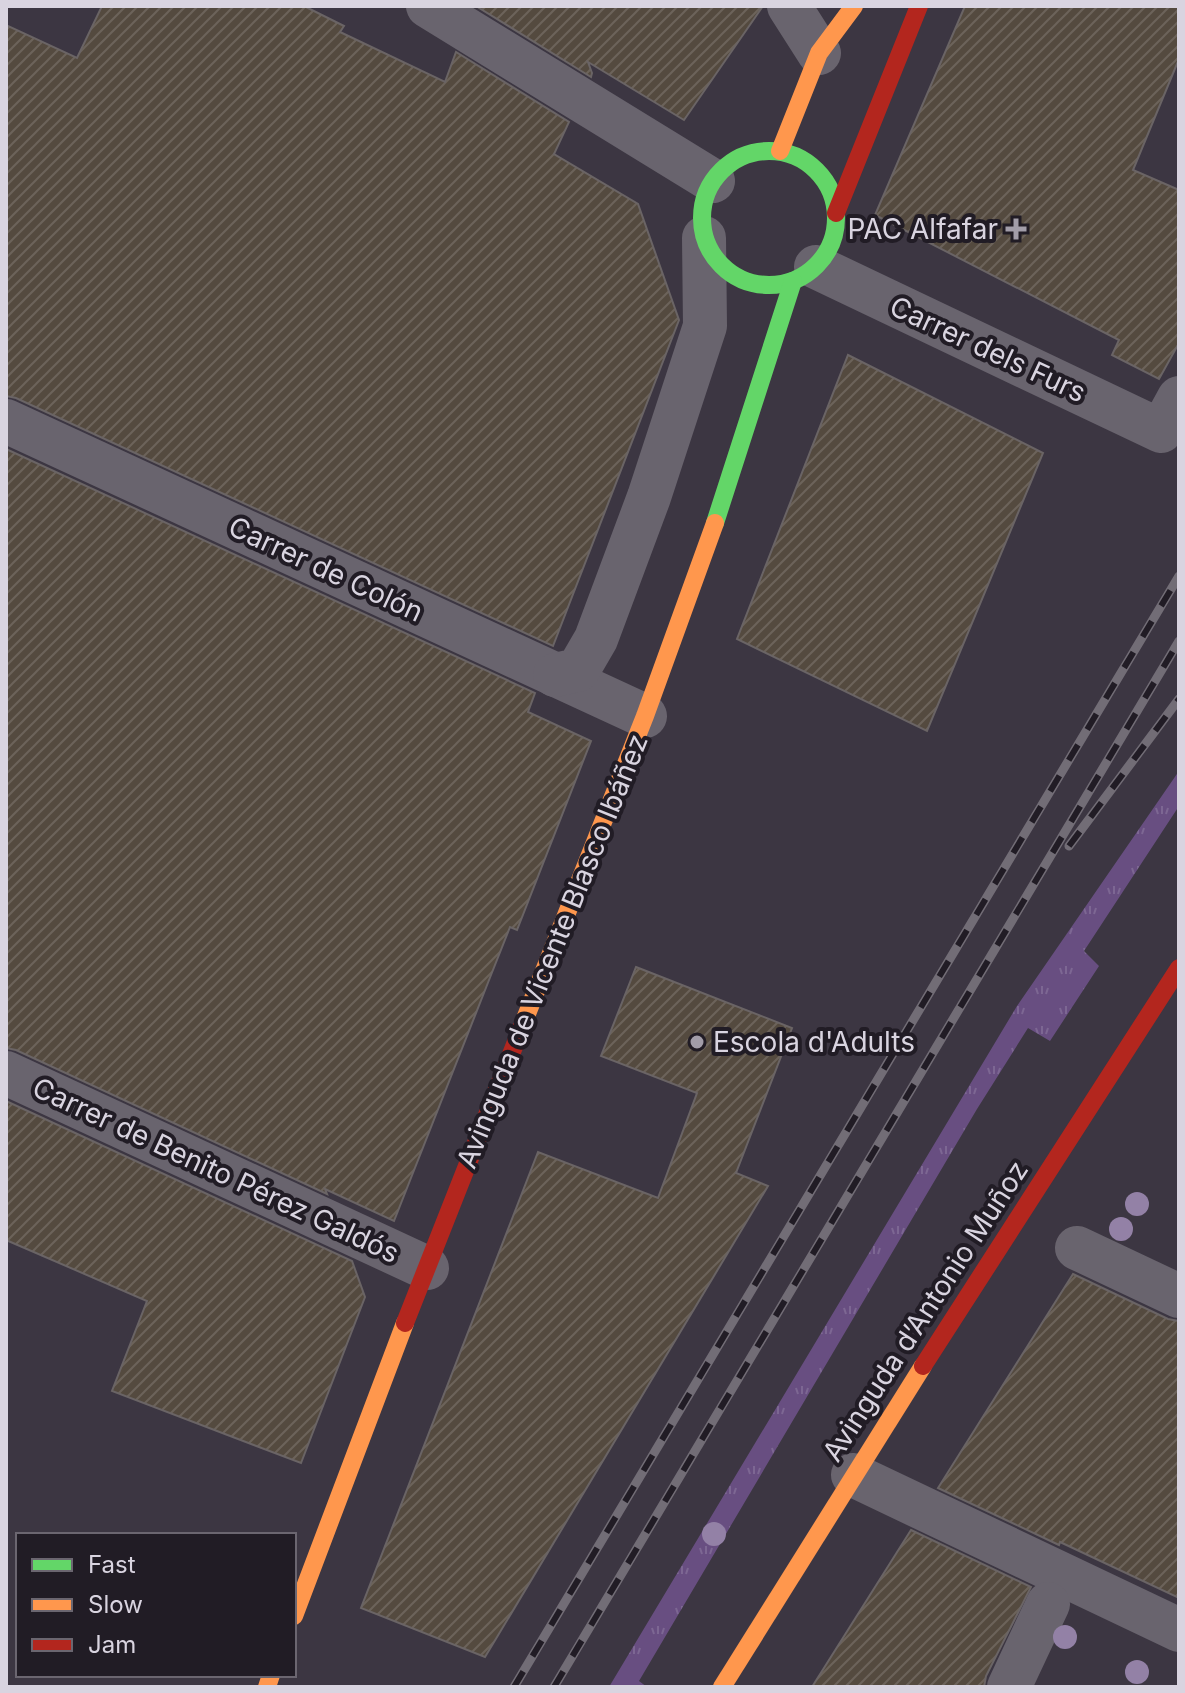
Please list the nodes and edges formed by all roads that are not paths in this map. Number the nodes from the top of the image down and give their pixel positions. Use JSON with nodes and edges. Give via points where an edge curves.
{"nodes":[{"id":1,"x":428,"y":6,"type":"edge"},
{"id":2,"x":789,"y":6,"type":"edge"},
{"id":3,"x":854,"y":6,"type":"edge"},
{"id":4,"x":919,"y":6,"type":"edge"},
{"id":5,"x":819,"y":53,"type":"junction"},
{"id":6,"x":780,"y":151,"type":"junction"},
{"id":7,"x":713,"y":181,"type":"junction"},
{"id":8,"x":836,"y":213,"type":"junction"},
{"id":9,"x":704,"y":238,"type":"junction"},
{"id":10,"x":804,"y":274,"type":"junction"},
{"id":11,"x":1170,"y":415,"type":"edge"},
{"id":12,"x":6,"y":421,"type":"edge"},
{"id":13,"x":555,"y":675,"type":"junction"},
{"id":14,"x":645,"y":716,"type":"junction"},
{"id":15,"x":1179,"y":970,"type":"edge"},
{"id":16,"x":6,"y":1073,"type":"edge"},
{"id":17,"x":1077,"y":1248,"type":"dead end"},
{"id":18,"x":427,"y":1268,"type":"junction"},
{"id":19,"x":1179,"y":1296,"type":"edge"},
{"id":20,"x":853,"y":1475,"type":"junction"},
{"id":21,"x":1048,"y":1604,"type":"dead end"},
{"id":22,"x":296,"y":1611,"type":"edge"},
{"id":23,"x":1179,"y":1630,"type":"edge"},
{"id":24,"x":722,"y":1687,"type":"edge"},
{"id":25,"x":1009,"y":1687,"type":"edge"}],
"edges":[{"from":1,"to":7,"type":"street"},
{"from":2,"to":5,"type":"street"},
{"from":3,"to":5,"type":"street"},
{"from":4,"to":8,"type":"street"},
{"from":5,"to":6,"type":"street"},
{"from":6,"to":7,"type":"street","via":[[747,155]]},
{"from":6,"to":8,"type":"street","via":[[818,173],[831,192]]},
{"from":7,"to":9,"type":"street","via":[[701,217]]},
{"from":8,"to":10,"type":"street","via":[[828,251]]},
{"from":9,"to":10,"type":"street","via":[[714,258],[749,283],[771,286]]},
{"from":9,"to":13,"type":"street","via":[[705,326],[649,497],[596,639],[578,670]]},
{"from":10,"to":11,"type":"street","name":"Carrer dels Furs"},
{"from":10,"to":14,"type":"street","name":"Avinguda de Vicente Blasco Ibáñez"},
{"from":12,"to":13,"type":"street","name":"Carrer de Colón"},
{"from":13,"to":14,"type":"street","name":"Carrer de Colón"},
{"from":14,"to":18,"type":"street","name":"Avinguda de Vicente Blasco Ibáñez"},
{"from":15,"to":20,"type":"street","name":"Avinguda d’Antonio Muñoz"},
{"from":16,"to":18,"type":"street","name":"Carrer de Benito Pérez Galdós"},
{"from":17,"to":19,"type":"street"},
{"from":18,"to":22,"type":"street","name":"Avinguda de Vicente Blasco Ibáñez"},
{"from":20,"to":23,"type":"street"},
{"from":20,"to":24,"type":"street","name":"Avinguda d’Antonio Muñoz"},
{"from":21,"to":25,"type":"street"}]}
